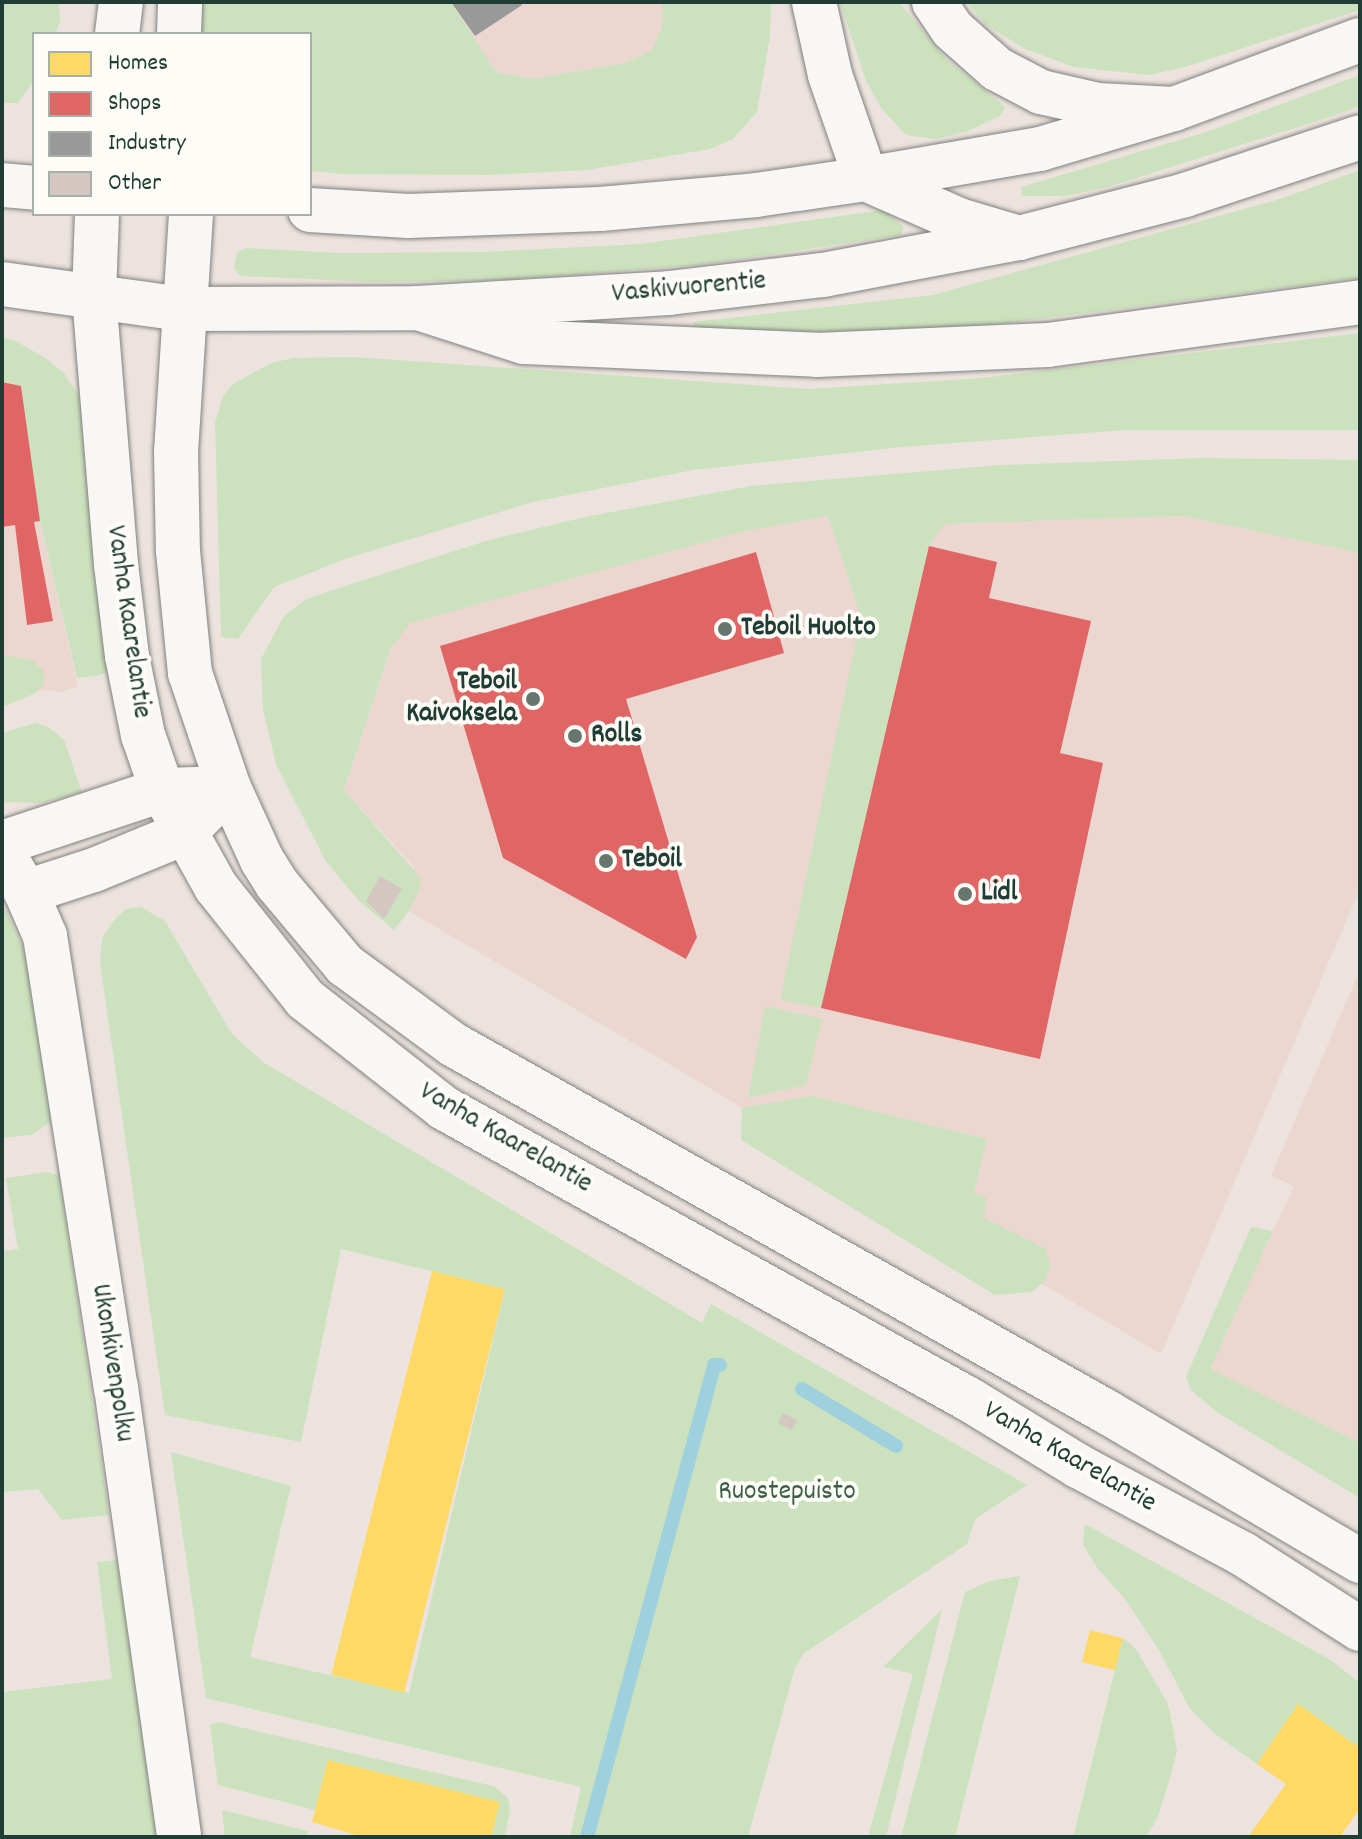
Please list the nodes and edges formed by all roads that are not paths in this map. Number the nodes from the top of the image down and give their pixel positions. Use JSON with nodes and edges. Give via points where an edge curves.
{"nodes":[{"id":1,"x":121,"y":2,"type":"edge"},
{"id":2,"x":180,"y":2,"type":"edge"},
{"id":3,"x":814,"y":2,"type":"edge"},
{"id":4,"x":934,"y":2,"type":"edge"},
{"id":5,"x":117,"y":32,"type":"edge"},
{"id":6,"x":179,"y":32,"type":"edge"},
{"id":7,"x":1360,"y":40,"type":"edge"},
{"id":8,"x":1174,"y":109,"type":"junction"},
{"id":9,"x":1360,"y":137,"type":"edge"},
{"id":10,"x":866,"y":179,"type":"junction"},
{"id":11,"x":2,"y":185,"type":"edge"},
{"id":12,"x":32,"y":188,"type":"edge"},
{"id":13,"x":312,"y":210,"type":"edge"},
{"id":14,"x":97,"y":216,"type":"edge"},
{"id":15,"x":191,"y":216,"type":"edge"},
{"id":16,"x":1019,"y":238,"type":"junction"},
{"id":17,"x":2,"y":284,"type":"edge"},
{"id":18,"x":94,"y":296,"type":"junction"},
{"id":19,"x":1360,"y":302,"type":"edge"},
{"id":20,"x":418,"y":308,"type":"junction"},
{"id":21,"x":183,"y":309,"type":"junction"},
{"id":22,"x":229,"y":788,"type":"junction"},
{"id":23,"x":162,"y":790,"type":"junction"},
{"id":24,"x":184,"y":833,"type":"junction"},
{"id":25,"x":2,"y":843,"type":"edge"},
{"id":26,"x":2,"y":852,"type":"edge"},
{"id":27,"x":26,"y":892,"type":"junction"},
{"id":28,"x":1360,"y":1561,"type":"edge"},
{"id":29,"x":1360,"y":1629,"type":"edge"},
{"id":30,"x":179,"y":1837,"type":"edge"}],
"edges":[{"from":1,"to":5,"type":"main road"},
{"from":2,"to":6,"type":"main road"},
{"from":3,"to":10,"type":"main road","via":[[830,75]]},
{"from":4,"to":8,"type":"main road","via":[[952,29],[997,69],[1041,92],[1098,105]]},
{"from":7,"to":8,"type":"main road"},
{"from":8,"to":10,"type":"main road","via":[[1040,149]]},
{"from":9,"to":16,"type":"main road","name":"Vaskivuorentie","via":[[1185,195]]},
{"from":10,"to":13,"type":"main road","via":[[600,209],[408,216]]},
{"from":10,"to":16,"type":"main road","via":[[959,220]]},
{"from":11,"to":12,"type":"main road"},
{"from":14,"to":18,"type":"main road","name":"Vanha Kaarelantie"},
{"from":15,"to":21,"type":"main road","name":"Vanha Kaarelantie"},
{"from":16,"to":20,"type":"main road","name":"Vaskivuorentie","via":[[823,275],[669,293]]},
{"from":17,"to":18,"type":"main road","name":"Vaskivuorentie"},
{"from":18,"to":21,"type":"main road","name":"Vaskivuorentie"},
{"from":18,"to":23,"type":"main road","name":"Vanha Kaarelantie","via":[[127,656],[143,735]]},
{"from":19,"to":20,"type":"main road","via":[[1048,345],[817,355],[524,342]]},
{"from":20,"to":21,"type":"main road","name":"Vaskivuorentie"},
{"from":21,"to":22,"type":"main road","name":"Vanha Kaarelantie","via":[[176,451],[185,650]]},
{"from":22,"to":23,"type":"main road"},
{"from":22,"to":24,"type":"main road"},
{"from":22,"to":28,"type":"main road","name":"Vanha Kaarelantie","via":[[277,884],[345,965],[454,1045],[1107,1412]]},
{"from":23,"to":24,"type":"main road","name":"Vanha Kaarelantie"},
{"from":23,"to":25,"type":"main road"},
{"from":24,"to":27,"type":"main road"},
{"from":24,"to":29,"type":"main road","name":"Vanha Kaarelantie","via":[[225,900],[305,999],[444,1108],[1243,1554]]},
{"from":26,"to":27,"type":"main road","name":"Ukonkivenpolku"},
{"from":27,"to":30,"type":"main road","name":"Ukonkivenpolku","via":[[45,936]]}]}
